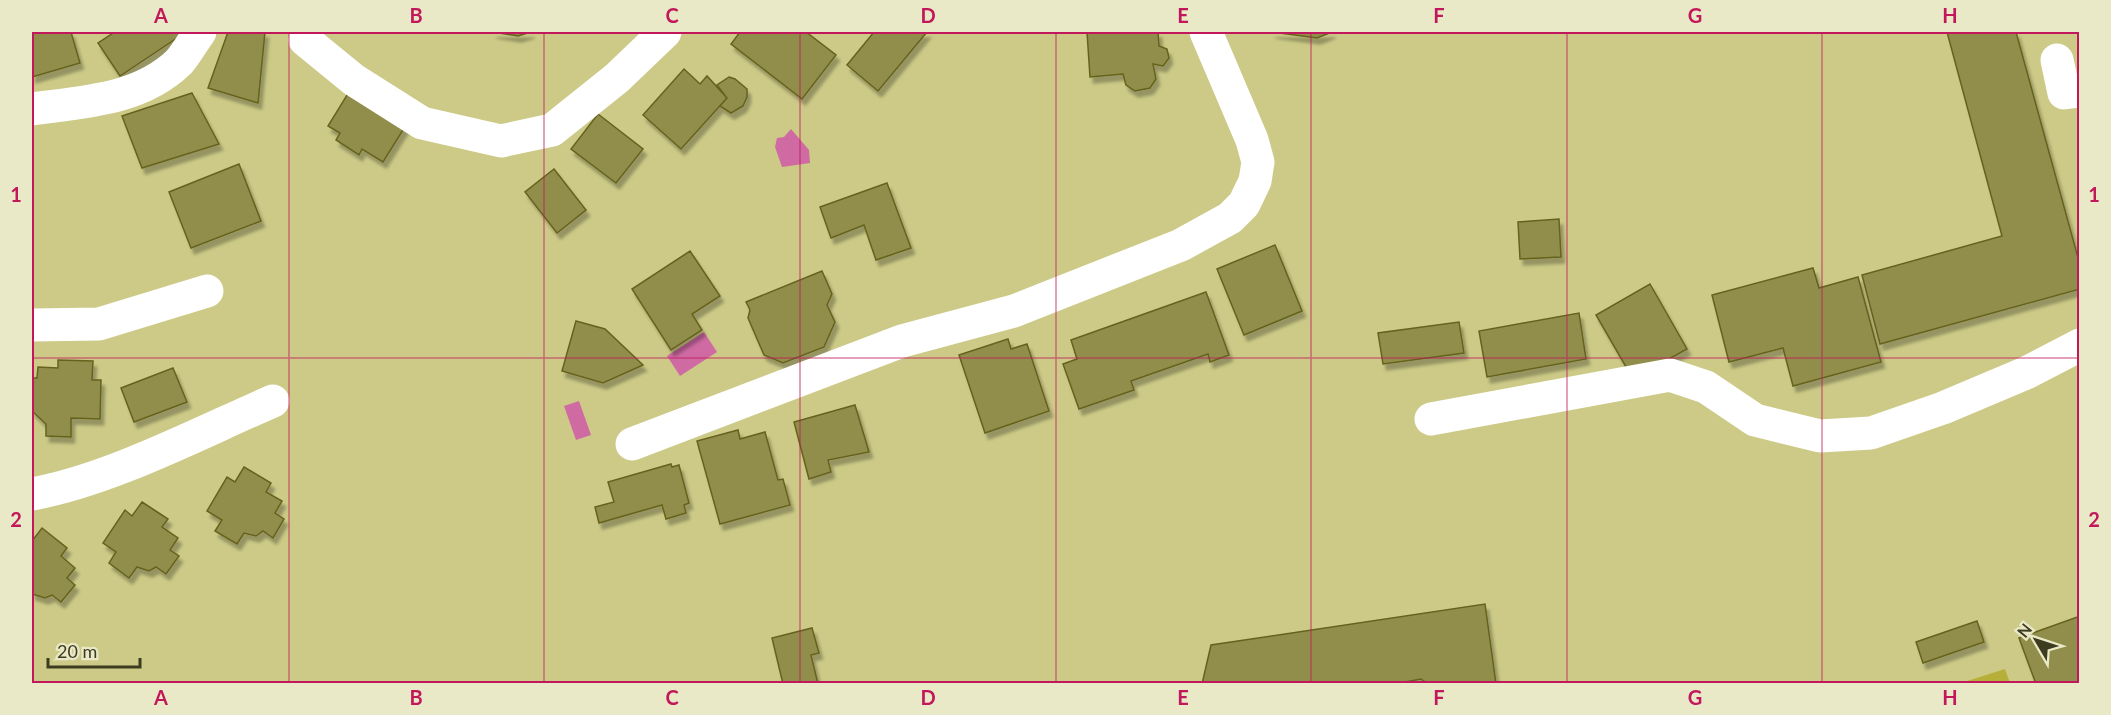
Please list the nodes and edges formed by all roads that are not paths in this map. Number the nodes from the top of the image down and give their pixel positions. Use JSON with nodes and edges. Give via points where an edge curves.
{"nodes":[{"id":1,"x":200,"y":32,"type":"edge"},
{"id":2,"x":665,"y":32,"type":"edge"},
{"id":3,"x":1206,"y":32,"type":"edge"},
{"id":4,"x":305,"y":40,"type":"dead end"},
{"id":5,"x":2057,"y":60,"type":"dead end"},
{"id":6,"x":2079,"y":91,"type":"edge"},
{"id":7,"x":32,"y":109,"type":"edge"},
{"id":8,"x":207,"y":291,"type":"dead end"},
{"id":9,"x":32,"y":325,"type":"edge"},
{"id":10,"x":2079,"y":345,"type":"edge"},
{"id":11,"x":273,"y":401,"type":"dead end"},
{"id":12,"x":1431,"y":419,"type":"dead end"},
{"id":13,"x":632,"y":444,"type":"dead end"},
{"id":14,"x":32,"y":494,"type":"edge"}],
"edges":[{"from":1,"to":7,"type":"street","via":[[180,61],[152,83],[108,99]]},
{"from":2,"to":4,"type":"street","via":[[617,78],[552,130],[501,141],[422,123],[354,80]]},
{"from":3,"to":13,"type":"street","via":[[1258,162],[1248,197],[1230,218],[1181,245],[1014,311],[902,341]]},
{"from":5,"to":6,"type":"street","via":[[2064,93]]},
{"from":8,"to":9,"type":"street","via":[[99,324]]},
{"from":10,"to":12,"type":"street","via":[[1943,408],[1871,433],[1820,436],[1755,420],[1706,387],[1670,375]]},
{"from":11,"to":14,"type":"street","via":[[153,454],[54,490]]}]}
